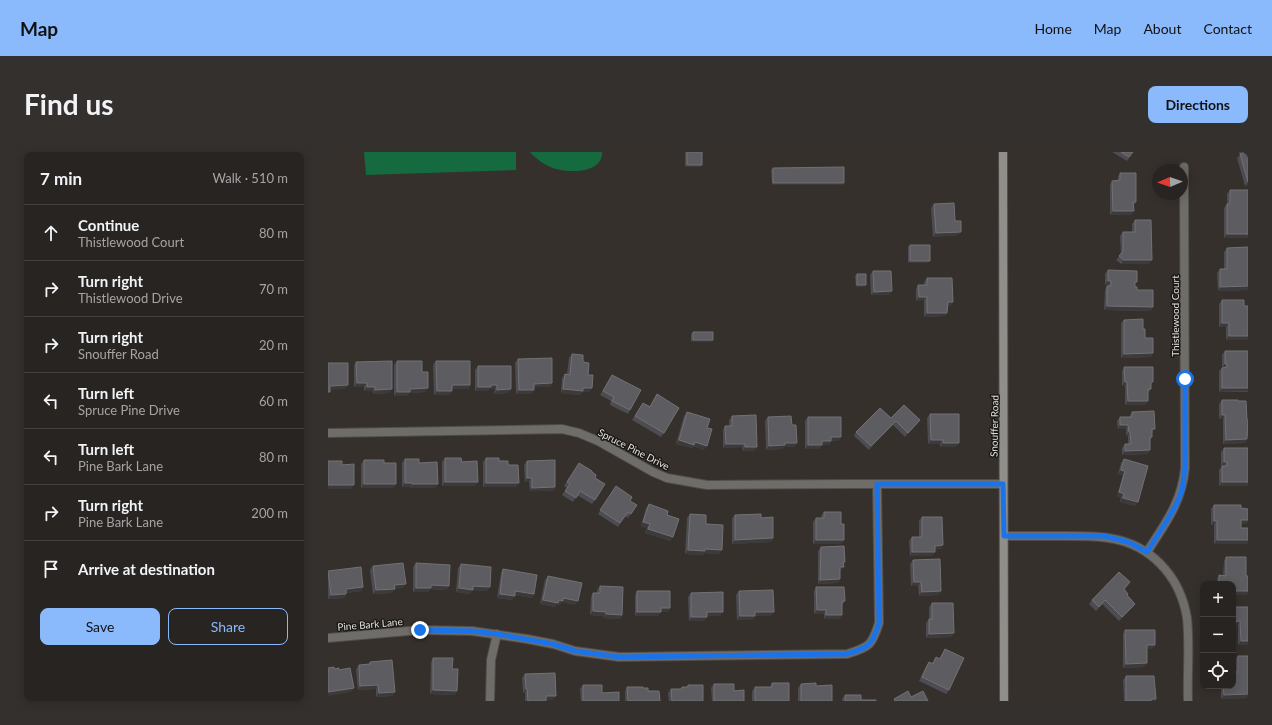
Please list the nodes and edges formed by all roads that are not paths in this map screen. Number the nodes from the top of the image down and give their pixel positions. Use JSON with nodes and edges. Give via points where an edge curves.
{"nodes":[{"id":1,"x":1003,"y":152,"type":"edge"},
{"id":2,"x":1184,"y":200,"type":"edge"},
{"id":3,"x":328,"y":432,"type":"edge"},
{"id":4,"x":877,"y":484,"type":"junction"},
{"id":5,"x":1003,"y":484,"type":"junction"},
{"id":6,"x":1004,"y":536,"type":"junction"},
{"id":7,"x":1147,"y":552,"type":"junction"},
{"id":8,"x":497,"y":634,"type":"junction"},
{"id":9,"x":328,"y":638,"type":"edge"},
{"id":10,"x":490,"y":701,"type":"edge"},
{"id":11,"x":1004,"y":701,"type":"edge"},
{"id":12,"x":1188,"y":701,"type":"edge"}],
"edges":[{"from":1,"to":5,"type":"main road","name":"Snouffer Road"},
{"from":2,"to":7,"type":"street","name":"Thistlewood Court","via":[[1185,473],[1177,503]]},
{"from":3,"to":4,"type":"street","name":"Spruce Pine Drive","via":[[562,429],[598,441],[653,472],[684,482],[707,486]]},
{"from":4,"to":5,"type":"street","name":"Spruce Pine Drive"},
{"from":4,"to":8,"type":"street","name":"Pine Bark Lane","via":[[879,623],[874,638],[863,649],[847,654],[619,657],[575,651],[553,644]]},
{"from":5,"to":6,"type":"main road","name":"Snouffer Road"},
{"from":6,"to":7,"type":"street","via":[[1104,536],[1128,542]]},
{"from":6,"to":11,"type":"main road","name":"Snouffer Road"},
{"from":7,"to":12,"type":"street","via":[[1163,567],[1180,592],[1187,629]]},
{"from":8,"to":9,"type":"street","name":"Pine Bark Lane","via":[[420,630]]},
{"from":8,"to":10,"type":"street","via":[[491,660]]}]}
